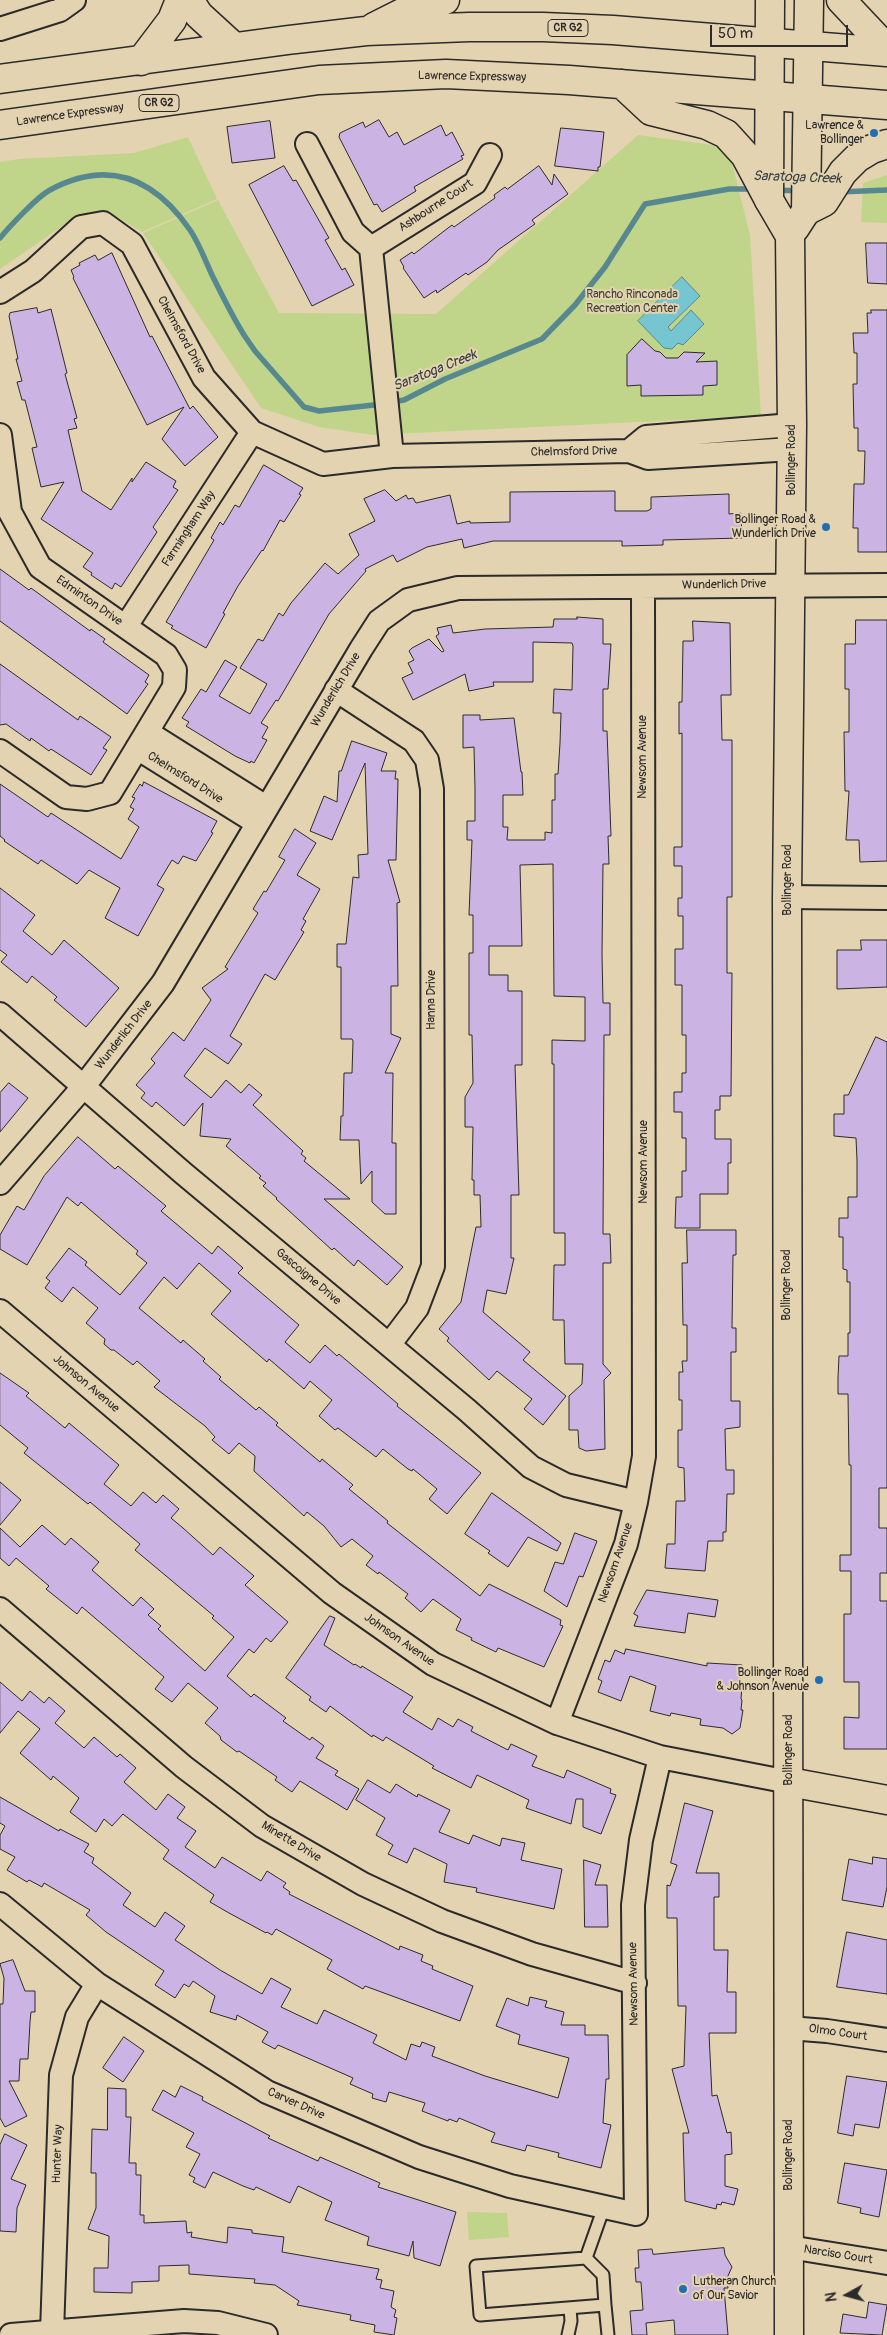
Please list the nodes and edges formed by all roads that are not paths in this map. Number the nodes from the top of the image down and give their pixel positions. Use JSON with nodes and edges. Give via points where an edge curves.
{"nodes":[{"id":1,"x":74,"y":0,"type":"edge"},
{"id":2,"x":180,"y":0,"type":"edge"},
{"id":3,"x":189,"y":0,"type":"edge"},
{"id":4,"x":445,"y":0,"type":"edge"},
{"id":5,"x":770,"y":0,"type":"edge"},
{"id":6,"x":809,"y":0,"type":"edge"},
{"id":7,"x":842,"y":0,"type":"edge"},
{"id":8,"x":0,"y":29,"type":"edge"},
{"id":9,"x":366,"y":31,"type":"junction"},
{"id":10,"x":770,"y":43,"type":"junction"},
{"id":11,"x":809,"y":45,"type":"junction"},
{"id":12,"x":234,"y":47,"type":"junction"},
{"id":13,"x":887,"y":50,"type":"edge"},
{"id":14,"x":141,"y":61,"type":"junction"},
{"id":15,"x":0,"y":79,"type":"edge"},
{"id":16,"x":622,"y":84,"type":"junction"},
{"id":17,"x":769,"y":97,"type":"junction"},
{"id":18,"x":808,"y":98,"type":"junction"},
{"id":19,"x":887,"y":105,"type":"edge"},
{"id":20,"x":0,"y":125,"type":"edge"},
{"id":21,"x":307,"y":144,"type":"dead end"},
{"id":22,"x":887,"y":144,"type":"edge"},
{"id":23,"x":490,"y":155,"type":"dead end"},
{"id":24,"x":764,"y":186,"type":"junction"},
{"id":25,"x":816,"y":195,"type":"junction"},
{"id":26,"x":790,"y":236,"type":"junction"},
{"id":27,"x":371,"y":248,"type":"junction"},
{"id":28,"x":0,"y":292,"type":"edge"},
{"id":29,"x":252,"y":432,"type":"junction"},
{"id":30,"x":0,"y":436,"type":"edge"},
{"id":31,"x":792,"y":437,"type":"junction"},
{"id":32,"x":391,"y":447,"type":"junction"},
{"id":33,"x":790,"y":584,"type":"junction"},
{"id":34,"x":887,"y":585,"type":"edge"},
{"id":35,"x":643,"y":587,"type":"junction"},
{"id":36,"x":126,"y":626,"type":"junction"},
{"id":37,"x":336,"y":690,"type":"junction"},
{"id":38,"x":142,"y":740,"type":"junction"},
{"id":39,"x":0,"y":751,"type":"edge"},
{"id":40,"x":262,"y":815,"type":"junction"},
{"id":41,"x":787,"y":897,"type":"junction"},
{"id":42,"x":887,"y":898,"type":"edge"},
{"id":43,"x":0,"y":1014,"type":"edge"},
{"id":44,"x":84,"y":1086,"type":"junction"},
{"id":45,"x":0,"y":1183,"type":"edge"},
{"id":46,"x":0,"y":1311,"type":"edge"},
{"id":47,"x":389,"y":1345,"type":"junction"},
{"id":48,"x":636,"y":1502,"type":"junction"},
{"id":49,"x":0,"y":1609,"type":"edge"},
{"id":50,"x":557,"y":1723,"type":"junction"},
{"id":51,"x":660,"y":1757,"type":"junction"},
{"id":52,"x":788,"y":1782,"type":"junction"},
{"id":53,"x":887,"y":1800,"type":"edge"},
{"id":54,"x":0,"y":1904,"type":"edge"},
{"id":55,"x":97,"y":1984,"type":"junction"},
{"id":56,"x":635,"y":1984,"type":"junction"},
{"id":57,"x":789,"y":2028,"type":"junction"},
{"id":58,"x":887,"y":2040,"type":"edge"},
{"id":59,"x":604,"y":2207,"type":"junction"},
{"id":60,"x":636,"y":2214,"type":"joint"},
{"id":61,"x":789,"y":2246,"type":"junction"},
{"id":62,"x":586,"y":2258,"type":"junction"},
{"id":63,"x":887,"y":2263,"type":"edge"},
{"id":64,"x":605,"y":2305,"type":"junction"},
{"id":65,"x":570,"y":2308,"type":"junction"},
{"id":66,"x":52,"y":2332,"type":"junction"},
{"id":67,"x":11,"y":2335,"type":"edge"},
{"id":68,"x":266,"y":2335,"type":"edge"},
{"id":69,"x":568,"y":2335,"type":"edge"},
{"id":70,"x":608,"y":2335,"type":"edge"},
{"id":71,"x":789,"y":2335,"type":"edge"}],
"edges":[{"from":1,"to":8,"type":"street","via":[[60,10]]},
{"from":2,"to":14,"type":"main road","via":[[172,20]]},
{"from":3,"to":12,"type":"main road","via":[[198,15]]},
{"from":4,"to":9,"type":"main road","via":[[414,7]]},
{"from":5,"to":10,"type":"main road"},
{"from":6,"to":11,"type":"main road"},
{"from":7,"to":13,"type":"main road"},
{"from":9,"to":10,"type":"main road","number":"CR G2","via":[[543,27]]},
{"from":9,"to":12,"type":"main road","number":"CR G2"},
{"from":10,"to":11,"type":"main road","number":"CR G2"},
{"from":10,"to":17,"type":"main road"},
{"from":11,"to":13,"type":"main road","number":"CR G2"},
{"from":11,"to":18,"type":"main road"},
{"from":12,"to":14,"type":"main road","number":"CR G2"},
{"from":14,"to":15,"type":"main road","number":"CR G2"},
{"from":16,"to":17,"type":"main road","name":"Lawrence Expressway","number":"CR G2"},
{"from":16,"to":20,"type":"main road","name":"Lawrence Expressway","number":"CR G2","via":[[446,74],[319,80]]},
{"from":16,"to":24,"type":"main road","name":"Bollinger Road","via":[[651,111],[700,123],[726,134],[745,155]]},
{"from":17,"to":18,"type":"main road","name":"Lawrence Expressway","number":"CR G2"},
{"from":17,"to":24,"type":"main road"},
{"from":18,"to":19,"type":"main road","name":"Lawrence Expressway","number":"CR G2"},
{"from":18,"to":25,"type":"main road"},
{"from":21,"to":27,"type":"street","via":[[353,232]]},
{"from":22,"to":25,"type":"main road","via":[[857,158]]},
{"from":23,"to":27,"type":"street","name":"Ashbourne Court","via":[[474,184]]},
{"from":24,"to":26,"type":"main road","name":"Bollinger Road"},
{"from":25,"to":26,"type":"main road"},
{"from":26,"to":31,"type":"main road","name":"Bollinger Road"},
{"from":27,"to":32,"type":"street"},
{"from":28,"to":29,"type":"street","name":"Chelmsford Drive","via":[[33,271],[81,227],[103,223],[132,244],[204,378]]},
{"from":29,"to":32,"type":"street","name":"Chelmsford Drive","via":[[322,464]]},
{"from":29,"to":36,"type":"street","name":"Farmingham Way"},
{"from":30,"to":36,"type":"street","name":"Edminton Drive","via":[[10,512],[40,567]]},
{"from":31,"to":32,"type":"street","name":"Chelmsford Drive","via":[[646,437],[630,451]]},
{"from":31,"to":33,"type":"main road","name":"Bollinger Road"},
{"from":33,"to":34,"type":"street","name":"Wunderlich Drive"},
{"from":33,"to":35,"type":"street","name":"Wunderlich Drive"},
{"from":33,"to":41,"type":"main road","name":"Bollinger Road"},
{"from":35,"to":37,"type":"street","name":"Wunderlich Drive","via":[[458,588],[408,600],[379,621]]},
{"from":35,"to":48,"type":"street","name":"Newsom Avenue","via":[[644,1456]]},
{"from":36,"to":38,"type":"street","name":"Edminton Drive","via":[[166,655],[175,670],[174,687]]},
{"from":37,"to":40,"type":"street","name":"Wunderlich Drive"},
{"from":37,"to":47,"type":"street","name":"Hanna Drive","via":[[414,741],[427,760],[432,789],[433,1266],[417,1308]]},
{"from":38,"to":39,"type":"street","name":"Chelmsford Drive","via":[[110,794],[87,798],[66,797]]},
{"from":38,"to":40,"type":"street","name":"Chelmsford Drive"},
{"from":40,"to":44,"type":"street","name":"Wunderlich Drive","via":[[163,984]]},
{"from":41,"to":42,"type":"street"},
{"from":41,"to":52,"type":"main road","name":"Bollinger Road"},
{"from":43,"to":44,"type":"street","name":"Gascoigne Drive"},
{"from":44,"to":45,"type":"street","name":"Wunderlich Drive"},
{"from":44,"to":47,"type":"street","name":"Gascoigne Drive"},
{"from":46,"to":50,"type":"street","name":"Johnson Avenue","via":[[332,1593],[433,1664]]},
{"from":47,"to":48,"type":"street","name":"Gascoigne Drive","via":[[531,1467],[566,1485]]},
{"from":48,"to":50,"type":"street","name":"Newsom Avenue","via":[[626,1544]]},
{"from":49,"to":56,"type":"street","name":"Minette Drive","via":[[184,1767],[262,1826],[363,1884],[442,1921],[532,1954]]},
{"from":50,"to":51,"type":"street","name":"Johnson Avenue"},
{"from":51,"to":52,"type":"street","name":"Johnson Avenue"},
{"from":51,"to":56,"type":"street","name":"Newsom Avenue","via":[[641,1840],[633,1905]]},
{"from":52,"to":53,"type":"main road","name":"Johnson Avenue"},
{"from":52,"to":57,"type":"main road","name":"Bollinger Road"},
{"from":54,"to":55,"type":"street","name":"Carver Drive"},
{"from":55,"to":59,"type":"street","name":"Carver Drive","via":[[268,2092],[419,2157],[510,2186]]},
{"from":55,"to":66,"type":"street","name":"Hunter Way","via":[[77,2017],[61,2075]]},
{"from":56,"to":60,"type":"street","name":"Newsom Avenue"},
{"from":57,"to":58,"type":"street","name":"Olmo Court"},
{"from":57,"to":61,"type":"main road","name":"Bollinger Road"},
{"from":59,"to":60,"type":"street","name":"Carver Drive"},
{"from":59,"to":62,"type":"lane"},
{"from":61,"to":63,"type":"street","name":"Narciso Court"},
{"from":61,"to":71,"type":"main road","name":"Bollinger Road"},
{"from":62,"to":64,"type":"lane","via":[[602,2275]]},
{"from":62,"to":65,"type":"lane","via":[[476,2266],[480,2315]]},
{"from":64,"to":65,"type":"lane"},
{"from":64,"to":70,"type":"lane"},
{"from":65,"to":69,"type":"lane"},
{"from":66,"to":67,"type":"street"},
{"from":66,"to":68,"type":"street","via":[[184,2321],[218,2323]]}]}
